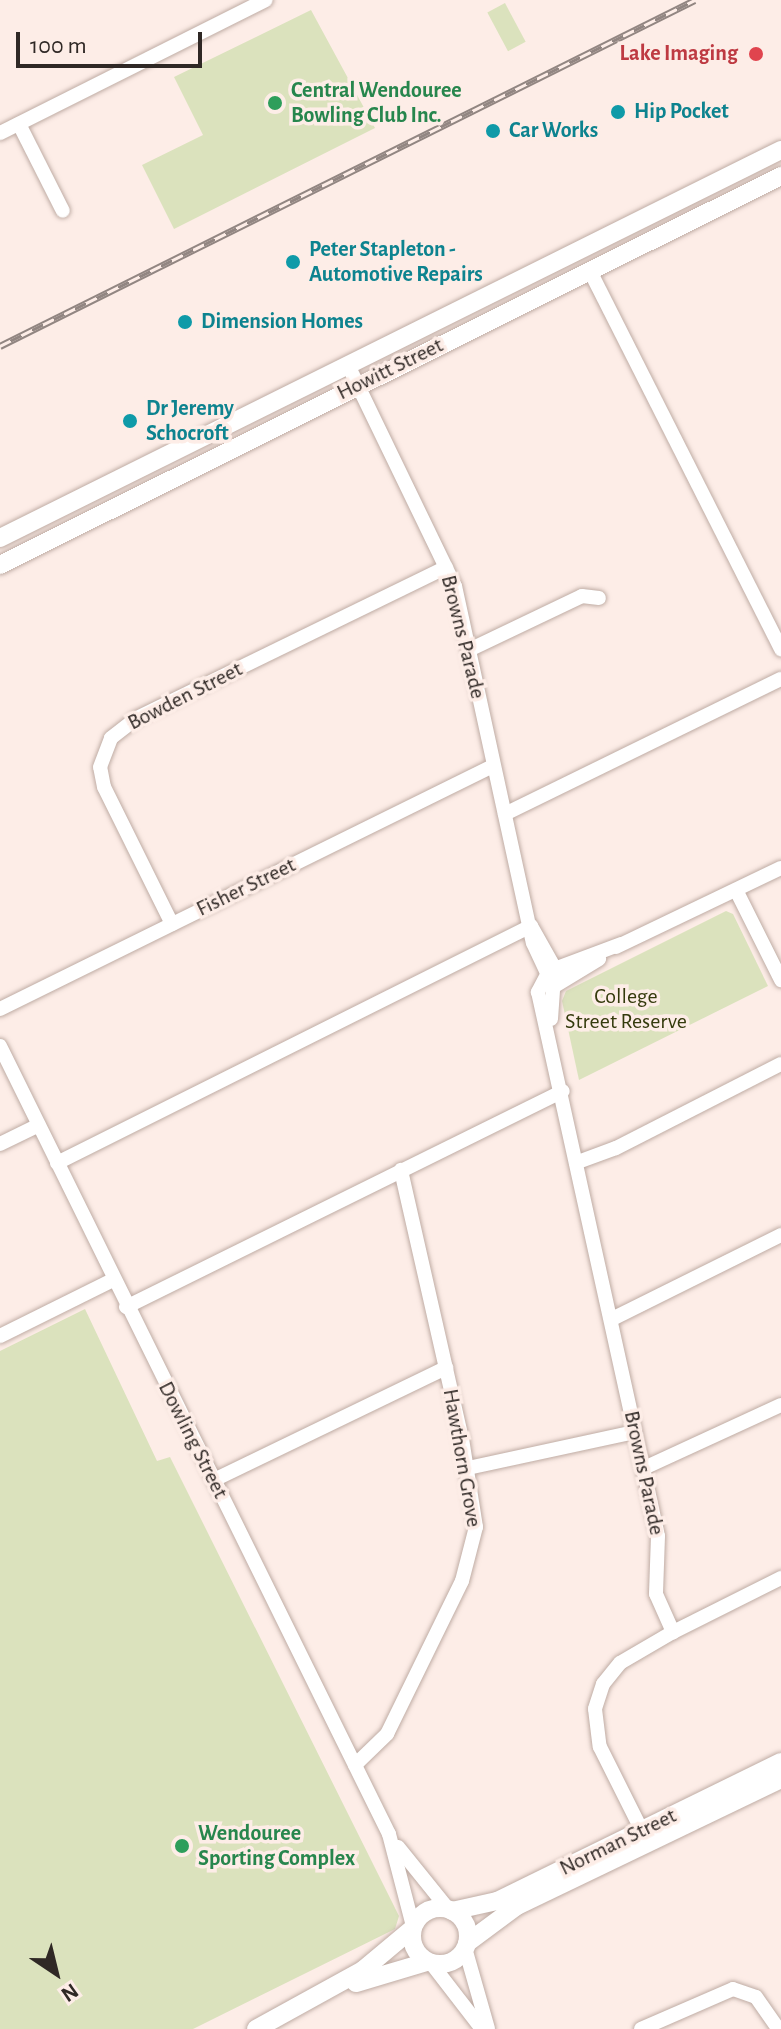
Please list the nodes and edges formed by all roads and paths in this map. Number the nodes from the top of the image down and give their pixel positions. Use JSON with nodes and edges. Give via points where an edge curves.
{"nodes":[{"id":1,"x":266,"y":0,"type":"edge"},
{"id":2,"x":19,"y":124,"type":"junction"},
{"id":3,"x":0,"y":133,"type":"edge"},
{"id":4,"x":781,"y":150,"type":"edge"},
{"id":5,"x":781,"y":176,"type":"edge"},
{"id":6,"x":63,"y":211,"type":"dead end"},
{"id":7,"x":590,"y":271,"type":"junction"},
{"id":8,"x":348,"y":365,"type":"junction"},
{"id":9,"x":358,"y":385,"type":"junction"},
{"id":10,"x":0,"y":538,"type":"edge"},
{"id":11,"x":0,"y":565,"type":"edge"},
{"id":12,"x":446,"y":567,"type":"junction"},
{"id":13,"x":599,"y":598,"type":"dead end"},
{"id":14,"x":781,"y":649,"type":"edge"},
{"id":15,"x":469,"y":650,"type":"junction"},
{"id":16,"x":781,"y":679,"type":"edge"},
{"id":17,"x":493,"y":766,"type":"junction"},
{"id":18,"x":505,"y":814,"type":"junction"},
{"id":19,"x":781,"y":868,"type":"edge"},
{"id":20,"x":736,"y":890,"type":"junction"},
{"id":21,"x":172,"y":924,"type":"junction"},
{"id":22,"x":531,"y":926,"type":"junction"},
{"id":23,"x":554,"y":974,"type":"junction"},
{"id":24,"x":781,"y":980,"type":"edge"},
{"id":25,"x":0,"y":1009,"type":"edge"},
{"id":26,"x":0,"y":1046,"type":"edge"},
{"id":27,"x":781,"y":1064,"type":"edge"},
{"id":28,"x":563,"y":1091,"type":"junction"},
{"id":29,"x":39,"y":1125,"type":"junction"},
{"id":30,"x":0,"y":1144,"type":"edge"},
{"id":31,"x":578,"y":1162,"type":"junction"},
{"id":32,"x":57,"y":1163,"type":"junction"},
{"id":33,"x":401,"y":1170,"type":"junction"},
{"id":34,"x":781,"y":1235,"type":"edge"},
{"id":35,"x":113,"y":1280,"type":"junction"},
{"id":36,"x":126,"y":1307,"type":"junction"},
{"id":37,"x":612,"y":1319,"type":"junction"},
{"id":38,"x":0,"y":1336,"type":"edge"},
{"id":39,"x":446,"y":1368,"type":"junction"},
{"id":40,"x":781,"y":1405,"type":"edge"},
{"id":41,"x":635,"y":1432,"type":"junction"},
{"id":42,"x":468,"y":1468,"type":"junction"},
{"id":43,"x":644,"y":1468,"type":"junction"},
{"id":44,"x":214,"y":1480,"type":"junction"},
{"id":45,"x":781,"y":1578,"type":"edge"},
{"id":46,"x":673,"y":1632,"type":"junction"},
{"id":47,"x":781,"y":1762,"type":"edge"},
{"id":48,"x":355,"y":1765,"type":"junction"},
{"id":49,"x":781,"y":1779,"type":"edge"},
{"id":50,"x":389,"y":1834,"type":"junction"},
{"id":51,"x":645,"y":1837,"type":"junction"},
{"id":52,"x":450,"y":1910,"type":"junction"},
{"id":53,"x":413,"y":1928,"type":"junction"},
{"id":54,"x":466,"y":1946,"type":"junction"},
{"id":55,"x":429,"y":1962,"type":"junction"},
{"id":56,"x":320,"y":1997,"type":"junction"},
{"id":57,"x":256,"y":2029,"type":"edge"},
{"id":58,"x":485,"y":2029,"type":"edge"},
{"id":59,"x":641,"y":2029,"type":"edge"},
{"id":60,"x":778,"y":2029,"type":"edge"}],
"edges":[{"from":1,"to":2,"type":"street"},
{"from":2,"to":3,"type":"street"},
{"from":2,"to":6,"type":"street"},
{"from":4,"to":8,"type":"main road","name":"Howitt Street"},
{"from":5,"to":7,"type":"main road","name":"Howitt Street"},
{"from":7,"to":9,"type":"main road","name":"Howitt Street"},
{"from":7,"to":14,"type":"street"},
{"from":8,"to":9,"type":"street","name":"Browns Parade"},
{"from":8,"to":10,"type":"main road","name":"Howitt Street"},
{"from":9,"to":11,"type":"main road","name":"Howitt Street"},
{"from":9,"to":12,"type":"street","name":"Browns Parade"},
{"from":12,"to":15,"type":"street","name":"Browns Parade"},
{"from":12,"to":21,"type":"street","name":"Bowden Street","via":[[135,719],[111,738],[100,767],[104,787]]},
{"from":13,"to":15,"type":"street","via":[[582,596]]},
{"from":15,"to":17,"type":"street","name":"Browns Parade"},
{"from":16,"to":18,"type":"street"},
{"from":17,"to":18,"type":"street","name":"Browns Parade"},
{"from":17,"to":21,"type":"street","name":"Fisher Street"},
{"from":18,"to":22,"type":"street","name":"Browns Parade"},
{"from":19,"to":20,"type":"street"},
{"from":20,"to":23,"type":"street"},
{"from":20,"to":24,"type":"street"},
{"from":21,"to":25,"type":"street","name":"Fisher Street"},
{"from":22,"to":23,"type":"street","name":"Browns Parade"},
{"from":22,"to":32,"type":"street"},
{"from":23,"to":28,"type":"street","name":"Browns Parade","via":[[538,997]]},
{"from":26,"to":29,"type":"street","name":"Dowling Street"},
{"from":27,"to":31,"type":"street"},
{"from":28,"to":31,"type":"street","name":"Browns Parade"},
{"from":28,"to":33,"type":"street"},
{"from":29,"to":30,"type":"street"},
{"from":29,"to":32,"type":"street","name":"Dowling Street"},
{"from":31,"to":37,"type":"street","name":"Browns Parade"},
{"from":32,"to":35,"type":"street","name":"Dowling Street"},
{"from":33,"to":36,"type":"street"},
{"from":33,"to":39,"type":"street","name":"Hawthorn Grove"},
{"from":34,"to":37,"type":"street"},
{"from":35,"to":36,"type":"street","name":"Dowling Street"},
{"from":35,"to":38,"type":"street"},
{"from":36,"to":44,"type":"street","name":"Dowling Street"},
{"from":37,"to":41,"type":"street","name":"Browns Parade"},
{"from":39,"to":42,"type":"street","name":"Hawthorn Grove"},
{"from":39,"to":44,"type":"street"},
{"from":40,"to":43,"type":"street"},
{"from":41,"to":42,"type":"street"},
{"from":41,"to":43,"type":"street","name":"Browns Parade"},
{"from":42,"to":48,"type":"street","name":"Hawthorn Grove","via":[[476,1527],[468,1567],[387,1734]]},
{"from":43,"to":46,"type":"street","name":"Browns Parade","via":[[659,1544],[655,1589]]},
{"from":44,"to":48,"type":"street","name":"Dowling Street"},
{"from":45,"to":46,"type":"street"},
{"from":46,"to":51,"type":"street","via":[[620,1663],[603,1684],[595,1709],[600,1747]]},
{"from":47,"to":51,"type":"main road","name":"Norman Street"},
{"from":48,"to":50,"type":"street","name":"Dowling Street"},
{"from":49,"to":51,"type":"main road","name":"Norman Street"},
{"from":50,"to":52,"type":"street","name":"Dowling Street"},
{"from":50,"to":53,"type":"street","name":"Dowling Street"},
{"from":51,"to":52,"type":"main road","name":"Norman Street","via":[[490,1904]]},
{"from":51,"to":54,"type":"main road","name":"Norman Street","via":[[517,1906]]},
{"from":52,"to":53,"type":"main road","name":"Norman Street","via":[[425,1912]]},
{"from":52,"to":54,"type":"main road","via":[[466,1927]]},
{"from":53,"to":55,"type":"main road","via":[[414,1948]]},
{"from":53,"to":56,"type":"main road","name":"Norman Street","via":[[375,1962]]},
{"from":54,"to":55,"type":"main road","name":"Norman Street","via":[[448,1963]]},
{"from":54,"to":58,"type":"street"},
{"from":55,"to":56,"type":"main road","name":"Norman Street"},
{"from":55,"to":58,"type":"street"},
{"from":56,"to":57,"type":"main road","name":"Norman Street"},
{"from":59,"to":60,"type":"street","via":[[733,1989],[756,1997]]}]}
